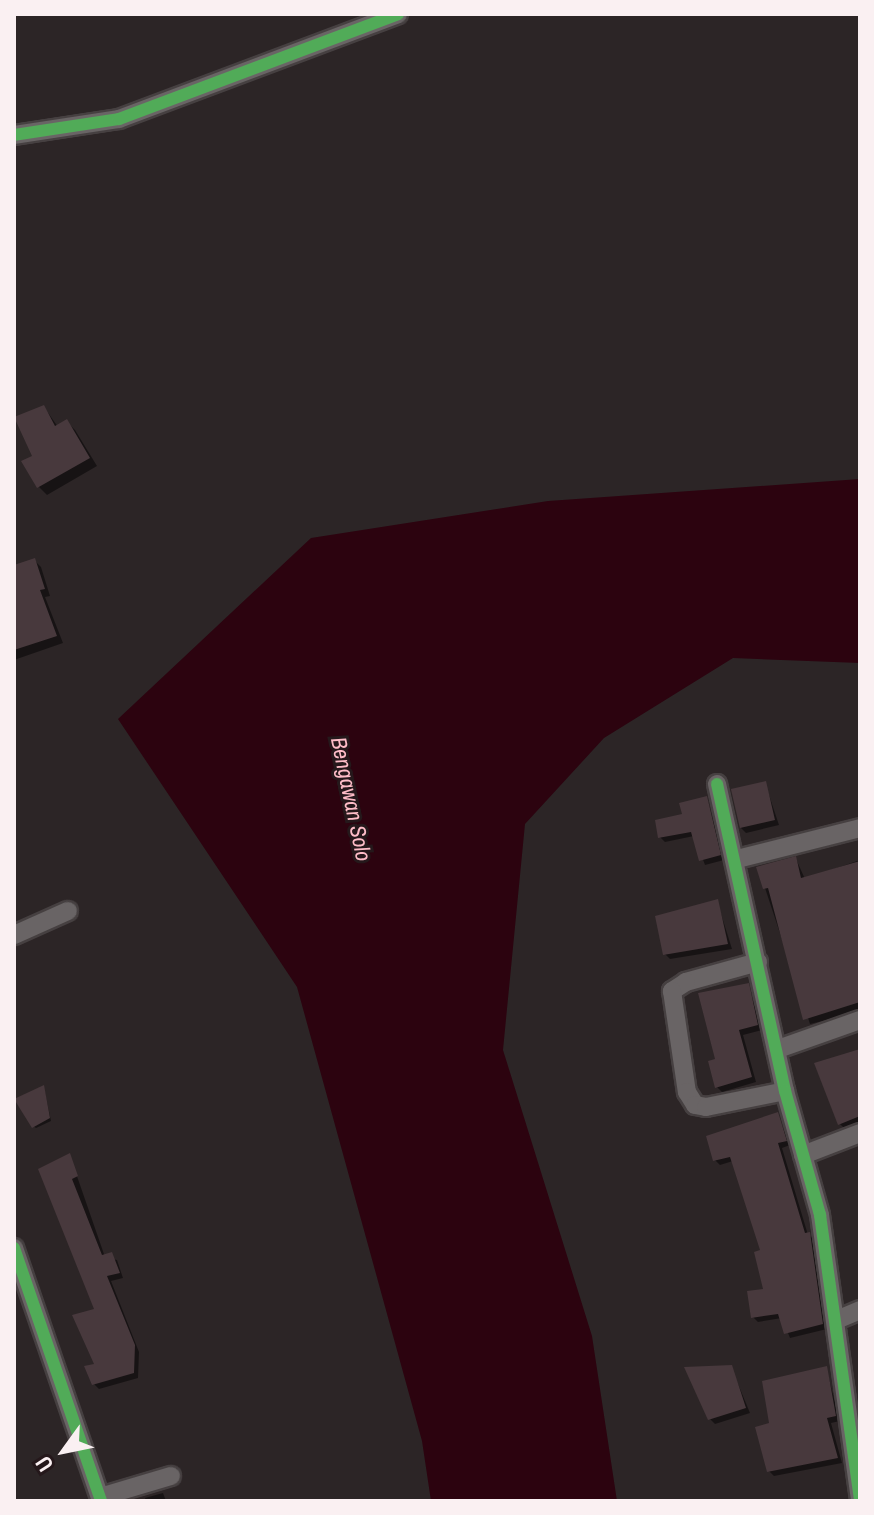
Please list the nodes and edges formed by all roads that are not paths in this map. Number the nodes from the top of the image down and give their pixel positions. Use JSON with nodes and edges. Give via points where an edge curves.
{"nodes":[{"id":1,"x":398,"y":14,"type":"edge"},
{"id":2,"x":14,"y":135,"type":"edge"},
{"id":3,"x":717,"y":784,"type":"dead end"},
{"id":4,"x":860,"y":828,"type":"edge"},
{"id":5,"x":737,"y":859,"type":"junction"},
{"id":6,"x":68,"y":911,"type":"dead end"},
{"id":7,"x":14,"y":935,"type":"edge"},
{"id":8,"x":758,"y":962,"type":"junction"},
{"id":9,"x":860,"y":1020,"type":"edge"},
{"id":10,"x":778,"y":1049,"type":"junction"},
{"id":11,"x":785,"y":1091,"type":"junction"},
{"id":12,"x":860,"y":1133,"type":"edge"},
{"id":13,"x":803,"y":1155,"type":"junction"},
{"id":14,"x":14,"y":1248,"type":"edge"},
{"id":15,"x":860,"y":1310,"type":"edge"},
{"id":16,"x":839,"y":1319,"type":"junction"},
{"id":17,"x":855,"y":1402,"type":"edge"},
{"id":18,"x":171,"y":1476,"type":"dead end"},
{"id":19,"x":101,"y":1499,"type":"edge"},
{"id":20,"x":860,"y":1500,"type":"edge"}],
"edges":[{"from":1,"to":2,"type":"street","via":[[119,119]]},
{"from":3,"to":5,"type":"street"},
{"from":4,"to":5,"type":"street"},
{"from":5,"to":8,"type":"street"},
{"from":6,"to":7,"type":"street"},
{"from":8,"to":10,"type":"street"},
{"from":8,"to":11,"type":"street","via":[[686,982],[672,991],[687,1092],[691,1102],[706,1107]]},
{"from":9,"to":10,"type":"street"},
{"from":10,"to":11,"type":"street"},
{"from":11,"to":13,"type":"street"},
{"from":12,"to":13,"type":"street"},
{"from":13,"to":16,"type":"street"},
{"from":14,"to":19,"type":"street"},
{"from":15,"to":16,"type":"street"},
{"from":16,"to":17,"type":"street"},
{"from":17,"to":20,"type":"street"},
{"from":18,"to":19,"type":"street"}]}
